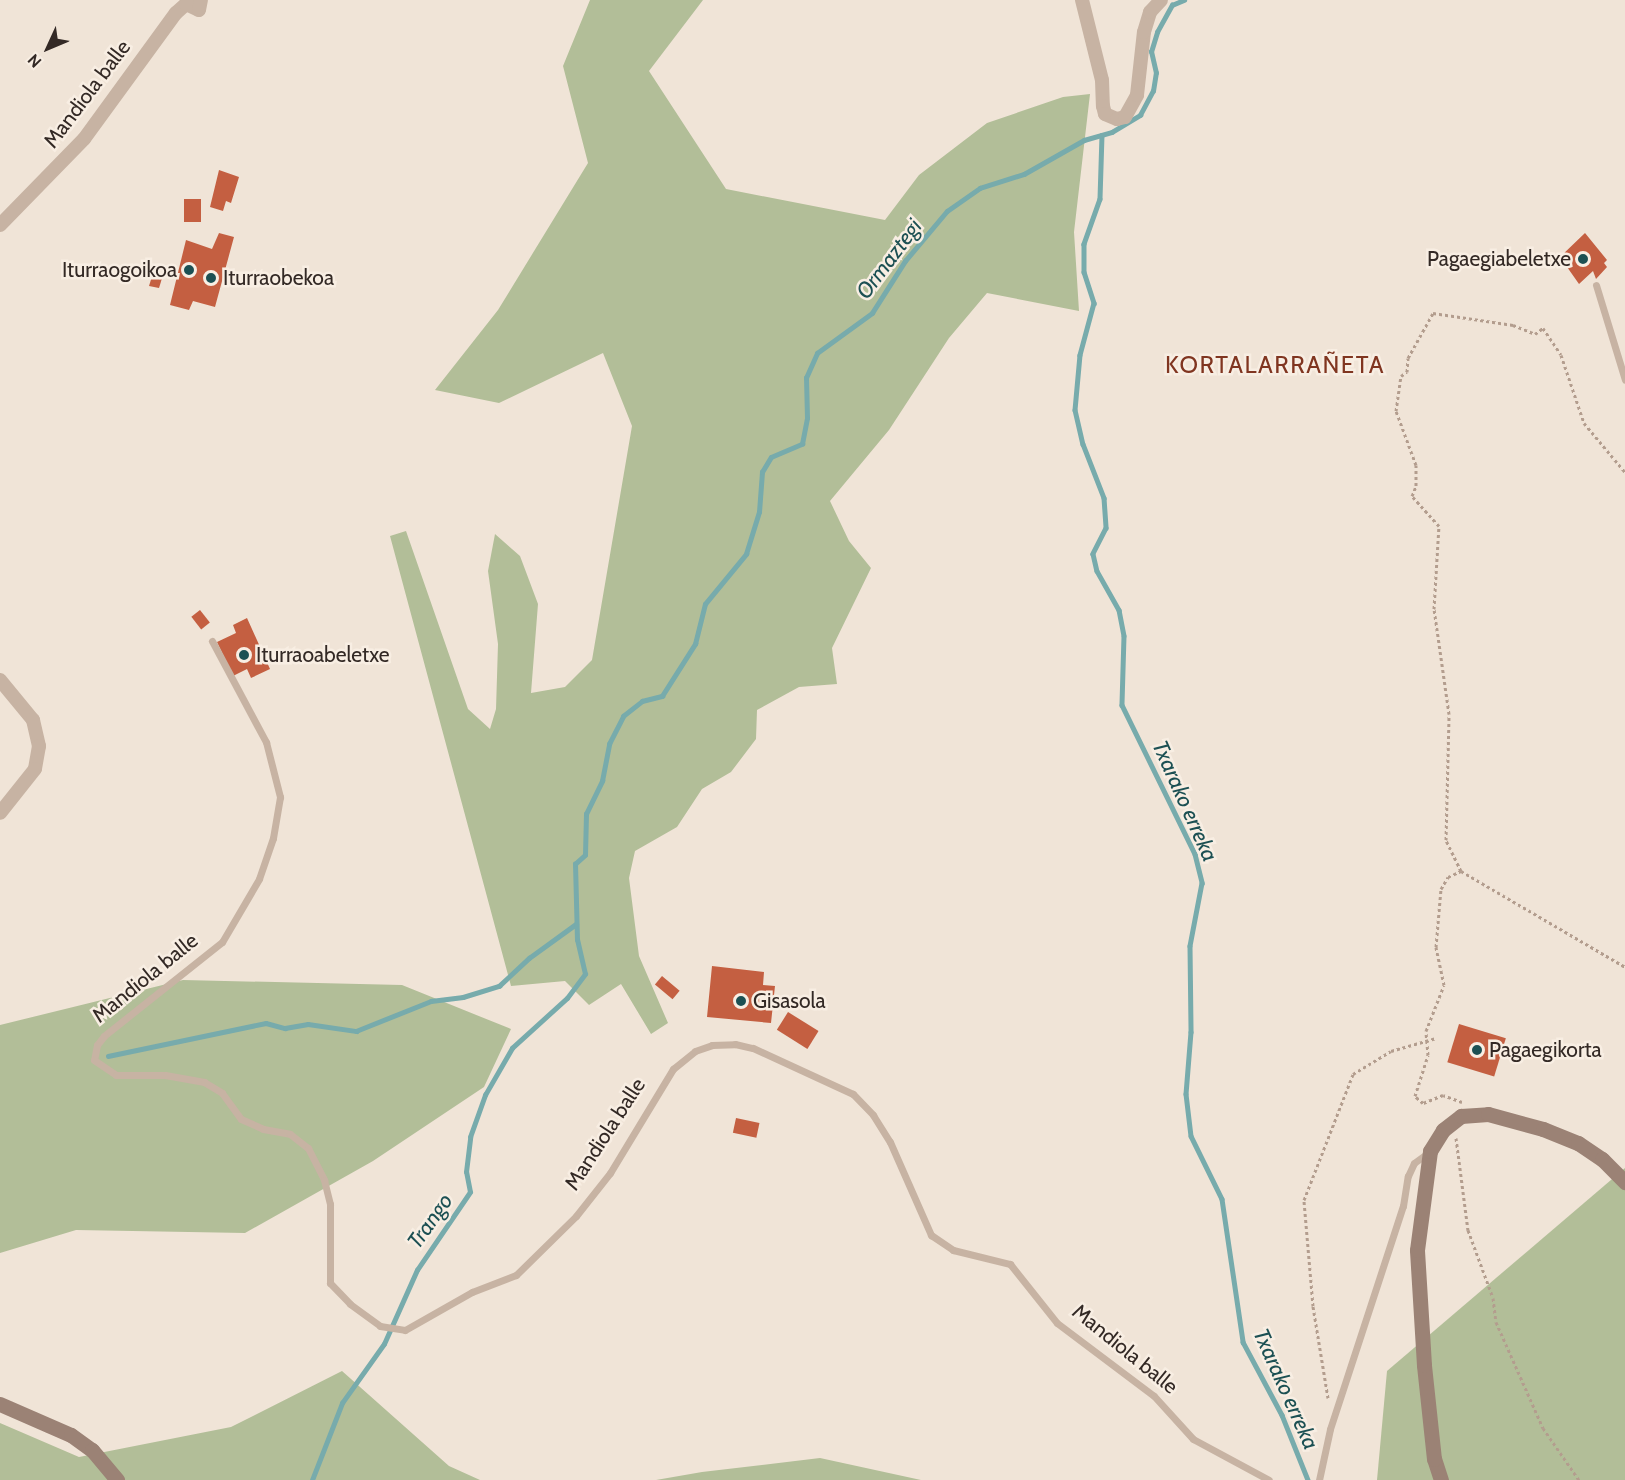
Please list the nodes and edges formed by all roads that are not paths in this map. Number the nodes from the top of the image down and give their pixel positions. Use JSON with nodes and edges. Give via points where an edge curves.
{"nodes":[{"id":1,"x":201,"y":0,"type":"edge"},
{"id":2,"x":1082,"y":0,"type":"edge"},
{"id":3,"x":1161,"y":0,"type":"edge"},
{"id":4,"x":0,"y":225,"type":"edge"},
{"id":5,"x":1596,"y":285,"type":"dead end"},
{"id":6,"x":1625,"y":380,"type":"edge"},
{"id":7,"x":212,"y":641,"type":"dead end"},
{"id":8,"x":0,"y":680,"type":"edge"},
{"id":9,"x":0,"y":813,"type":"edge"},
{"id":10,"x":1430,"y":1151,"type":"junction"},
{"id":11,"x":1625,"y":1182,"type":"edge"},
{"id":12,"x":0,"y":1404,"type":"edge"},
{"id":13,"x":117,"y":1480,"type":"edge"},
{"id":14,"x":1269,"y":1480,"type":"edge"},
{"id":15,"x":1319,"y":1480,"type":"edge"},
{"id":16,"x":1441,"y":1480,"type":"edge"}],
"edges":[{"from":1,"to":4,"type":"street","name":"Mandiola balle","via":[[199,10],[186,4],[176,13],[84,139]]},
{"from":2,"to":3,"type":"street","via":[[1102,80],[1105,114],[1117,119],[1125,117],[1137,95],[1144,32],[1150,12]]},
{"from":5,"to":6,"type":"lane"},
{"from":7,"to":14,"type":"lane","name":"Mandiola balle","via":[[266,742],[280,797],[273,838],[258,879],[222,942],[104,1036],[94,1060],[116,1075],[165,1075],[204,1082],[222,1093],[248,1123],[290,1134],[308,1148],[324,1180],[330,1204],[330,1283],[350,1304],[380,1326],[405,1330],[471,1292],[516,1275],[568,1224],[610,1173],[673,1069],[695,1051],[735,1044],[753,1048],[853,1094],[873,1115],[890,1142],[931,1235],[953,1250],[1010,1264],[1058,1323],[1154,1396],[1193,1438]]},
{"from":8,"to":9,"type":"street","via":[[33,720],[39,746],[35,769]]},
{"from":10,"to":11,"type":"street","via":[[1443,1130],[1461,1116],[1488,1114],[1570,1139],[1602,1159]]},
{"from":10,"to":15,"type":"lane","via":[[1414,1163],[1408,1176],[1403,1206],[1330,1429]]},
{"from":10,"to":16,"type":"street","via":[[1418,1250],[1419,1308],[1434,1459]]},
{"from":12,"to":13,"type":"street","via":[[71,1435],[92,1450]]}]}
